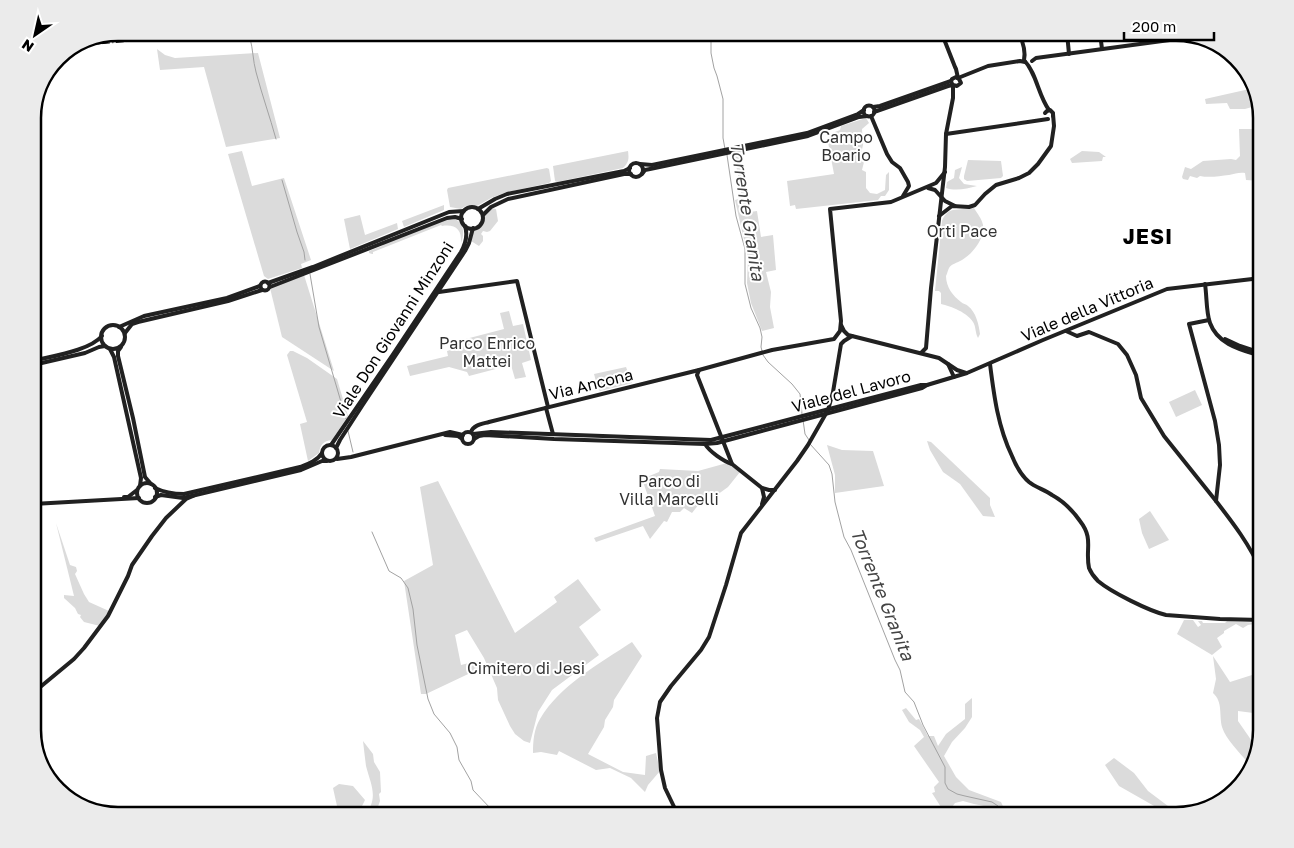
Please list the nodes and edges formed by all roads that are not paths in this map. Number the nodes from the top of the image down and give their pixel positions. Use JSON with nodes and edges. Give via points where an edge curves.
{"nodes":[{"id":1,"x":945,"y":41,"type":"edge"},
{"id":2,"x":1022,"y":41,"type":"edge"},
{"id":3,"x":1068,"y":41,"type":"edge"},
{"id":4,"x":1101,"y":41,"type":"edge"},
{"id":5,"x":1160,"y":41,"type":"edge"},
{"id":6,"x":1102,"y":49,"type":"junction"},
{"id":7,"x":1070,"y":54,"type":"junction"},
{"id":8,"x":1028,"y":59,"type":"junction"},
{"id":9,"x":955,"y":68,"type":"junction"},
{"id":10,"x":969,"y":74,"type":"junction"},
{"id":11,"x":956,"y":82,"type":"junction"},
{"id":12,"x":944,"y":87,"type":"junction"},
{"id":13,"x":953,"y":93,"type":"junction"},
{"id":14,"x":1045,"y":104,"type":"junction"},
{"id":15,"x":873,"y":107,"type":"junction"},
{"id":16,"x":864,"y":110,"type":"junction"},
{"id":17,"x":1049,"y":110,"type":"junction"},
{"id":18,"x":874,"y":112,"type":"junction"},
{"id":19,"x":1045,"y":113,"type":"junction"},
{"id":20,"x":1053,"y":114,"type":"junction"},
{"id":21,"x":869,"y":116,"type":"junction"},
{"id":22,"x":1048,"y":119,"type":"junction"},
{"id":23,"x":1040,"y":120,"type":"junction"},
{"id":24,"x":1054,"y":126,"type":"junction"},
{"id":25,"x":946,"y":134,"type":"junction"},
{"id":26,"x":733,"y":150,"type":"junction"},
{"id":27,"x":720,"y":152,"type":"junction"},
{"id":28,"x":640,"y":164,"type":"junction"},
{"id":29,"x":630,"y":168,"type":"junction"},
{"id":30,"x":944,"y":172,"type":"junction"},
{"id":31,"x":631,"y":174,"type":"junction"},
{"id":32,"x":642,"y":174,"type":"junction"},
{"id":33,"x":926,"y":188,"type":"junction"},
{"id":34,"x":903,"y":196,"type":"junction"},
{"id":35,"x":941,"y":197,"type":"junction"},
{"id":36,"x":958,"y":207,"type":"junction"},
{"id":37,"x":478,"y":208,"type":"junction"},
{"id":38,"x":464,"y":210,"type":"junction"},
{"id":39,"x":483,"y":216,"type":"junction"},
{"id":40,"x":939,"y":216,"type":"junction"},
{"id":41,"x":462,"y":220,"type":"junction"},
{"id":42,"x":465,"y":226,"type":"junction"},
{"id":43,"x":473,"y":228,"type":"junction"},
{"id":44,"x":1253,"y":279,"type":"edge"},
{"id":45,"x":1206,"y":284,"type":"junction"},
{"id":46,"x":268,"y":285,"type":"junction"},
{"id":47,"x":261,"y":288,"type":"junction"},
{"id":48,"x":439,"y":292,"type":"junction"},
{"id":49,"x":1209,"y":320,"type":"junction"},
{"id":50,"x":841,"y":325,"type":"junction"},
{"id":51,"x":119,"y":327,"type":"junction"},
{"id":52,"x":1066,"y":331,"type":"junction"},
{"id":53,"x":124,"y":333,"type":"junction"},
{"id":54,"x":102,"y":336,"type":"junction"},
{"id":55,"x":852,"y":336,"type":"junction"},
{"id":56,"x":834,"y":339,"type":"junction"},
{"id":57,"x":842,"y":344,"type":"junction"},
{"id":58,"x":926,"y":344,"type":"junction"},
{"id":59,"x":105,"y":346,"type":"junction"},
{"id":60,"x":121,"y":347,"type":"junction"},
{"id":61,"x":110,"y":349,"type":"junction"},
{"id":62,"x":921,"y":352,"type":"junction"},
{"id":63,"x":1253,"y":352,"type":"edge"},
{"id":64,"x":934,"y":356,"type":"junction"},
{"id":65,"x":41,"y":359,"type":"edge"},
{"id":66,"x":945,"y":361,"type":"junction"},
{"id":67,"x":41,"y":363,"type":"edge"},
{"id":68,"x":990,"y":364,"type":"junction"},
{"id":69,"x":699,"y":370,"type":"junction"},
{"id":70,"x":967,"y":373,"type":"junction"},
{"id":71,"x":685,"y":374,"type":"junction"},
{"id":72,"x":954,"y":377,"type":"junction"},
{"id":73,"x":698,"y":378,"type":"junction"},
{"id":74,"x":927,"y":385,"type":"junction"},
{"id":75,"x":547,"y":408,"type":"junction"},
{"id":76,"x":828,"y":410,"type":"junction"},
{"id":77,"x":825,"y":414,"type":"junction"},
{"id":78,"x":809,"y":417,"type":"junction"},
{"id":79,"x":489,"y":422,"type":"junction"},
{"id":80,"x":491,"y":432,"type":"junction"},
{"id":81,"x":472,"y":433,"type":"junction"},
{"id":82,"x":553,"y":434,"type":"junction"},
{"id":83,"x":462,"y":437,"type":"junction"},
{"id":84,"x":474,"y":439,"type":"junction"},
{"id":85,"x":722,"y":439,"type":"junction"},
{"id":86,"x":705,"y":444,"type":"junction"},
{"id":87,"x":331,"y":445,"type":"junction"},
{"id":88,"x":338,"y":450,"type":"junction"},
{"id":89,"x":322,"y":453,"type":"junction"},
{"id":90,"x":351,"y":457,"type":"junction"},
{"id":91,"x":337,"y":459,"type":"junction"},
{"id":92,"x":327,"y":461,"type":"junction"},
{"id":93,"x":732,"y":464,"type":"junction"},
{"id":94,"x":150,"y":484,"type":"junction"},
{"id":95,"x":140,"y":486,"type":"junction"},
{"id":96,"x":155,"y":488,"type":"junction"},
{"id":97,"x":137,"y":490,"type":"junction"},
{"id":98,"x":763,"y":490,"type":"junction"},
{"id":99,"x":775,"y":490,"type":"junction"},
{"id":100,"x":193,"y":496,"type":"junction"},
{"id":101,"x":156,"y":497,"type":"junction"},
{"id":102,"x":770,"y":497,"type":"junction"},
{"id":103,"x":139,"y":498,"type":"junction"},
{"id":104,"x":110,"y":500,"type":"junction"},
{"id":105,"x":1216,"y":501,"type":"junction"},
{"id":106,"x":41,"y":504,"type":"edge"},
{"id":107,"x":762,"y":506,"type":"junction"},
{"id":108,"x":1253,"y":554,"type":"edge"},
{"id":109,"x":1253,"y":620,"type":"edge"},
{"id":110,"x":41,"y":686,"type":"edge"},
{"id":111,"x":674,"y":807,"type":"edge"}],
"edges":[{"from":1,"to":9,"type":"main road"},
{"from":2,"to":8,"type":"main road"},
{"from":3,"to":7,"type":"main road"},
{"from":4,"to":6,"type":"main road"},
{"from":5,"to":6,"type":"main road"},
{"from":6,"to":7,"type":"main road"},
{"from":7,"to":8,"type":"main road"},
{"from":8,"to":10,"type":"main road","via":[[988,66]]},
{"from":8,"to":14,"type":"main road"},
{"from":9,"to":10,"type":"main road"},
{"from":9,"to":11,"type":"main road"},
{"from":10,"to":11,"type":"main road"},
{"from":11,"to":12,"type":"main road","name":"Viale Don Giovanni Minzoni"},
{"from":11,"to":13,"type":"main road"},
{"from":11,"to":15,"type":"main road","name":"Viale Don Giovanni Minzoni"},
{"from":12,"to":13,"type":"main road"},
{"from":12,"to":18,"type":"main road","name":"Viale Don Giovanni Minzoni"},
{"from":13,"to":25,"type":"main road"},
{"from":14,"to":17,"type":"main road"},
{"from":14,"to":19,"type":"main road"},
{"from":15,"to":16,"type":"main road","name":"Viale Don Giovanni Minzoni","via":[[867,106]]},
{"from":15,"to":18,"type":"main road"},
{"from":16,"to":21,"type":"main road","via":[[864,114]]},
{"from":16,"to":26,"type":"main road","name":"Viale Don Giovanni Minzoni","via":[[806,133]]},
{"from":17,"to":19,"type":"main road"},
{"from":17,"to":20,"type":"main road"},
{"from":18,"to":21,"type":"main road","name":"Viale Don Giovanni Minzoni"},
{"from":19,"to":22,"type":"main road"},
{"from":19,"to":23,"type":"main road"},
{"from":20,"to":22,"type":"main road"},
{"from":20,"to":24,"type":"main road"},
{"from":21,"to":26,"type":"main road","name":"Viale Don Giovanni Minzoni","via":[[808,136]]},
{"from":21,"to":34,"type":"main road","via":[[892,162],[908,182],[908,190]]},
{"from":22,"to":23,"type":"main road"},
{"from":22,"to":24,"type":"main road"},
{"from":23,"to":25,"type":"main road"},
{"from":24,"to":36,"type":"main road","via":[[1051,146],[1029,173],[992,187],[975,206]]},
{"from":25,"to":30,"type":"main road"},
{"from":26,"to":27,"type":"main road","name":"Viale Don Giovanni Minzoni"},
{"from":27,"to":28,"type":"main road","name":"Viale Don Giovanni Minzoni","via":[[652,165]]},
{"from":27,"to":32,"type":"main road","name":"Viale Don Giovanni Minzoni","via":[[645,170]]},
{"from":28,"to":29,"type":"main road","name":"Viale Don Giovanni Minzoni","via":[[634,163]]},
{"from":28,"to":32,"type":"main road"},
{"from":29,"to":31,"type":"main road"},
{"from":29,"to":37,"type":"main road","name":"Viale Don Giovanni Minzoni","via":[[507,194]]},
{"from":30,"to":33,"type":"main road","via":[[938,182]]},
{"from":30,"to":35,"type":"main road"},
{"from":31,"to":32,"type":"main road","name":"Viale Don Giovanni Minzoni"},
{"from":31,"to":39,"type":"main road","name":"Viale Don Giovanni Minzoni","via":[[508,199],[491,207]]},
{"from":33,"to":34,"type":"main road"},
{"from":33,"to":35,"type":"main road","via":[[935,190]]},
{"from":34,"to":50,"type":"main road","via":[[891,202],[830,209]]},
{"from":35,"to":36,"type":"main road"},
{"from":35,"to":40,"type":"main road"},
{"from":36,"to":40,"type":"main road","via":[[952,206]]},
{"from":37,"to":38,"type":"main road","name":"Viale Don Giovanni Minzoni"},
{"from":37,"to":39,"type":"main road"},
{"from":38,"to":41,"type":"main road"},
{"from":38,"to":46,"type":"main road","name":"Viale Don Giovanni Minzoni","via":[[450,212]]},
{"from":39,"to":43,"type":"main road","name":"Viale Don Giovanni Minzoni","via":[[477,228]]},
{"from":40,"to":58,"type":"main road"},
{"from":41,"to":42,"type":"main road","name":"Viale Don Giovanni Minzoni"},
{"from":41,"to":46,"type":"main road","via":[[448,218]]},
{"from":42,"to":43,"type":"main road","name":"Viale Don Giovanni Minzoni"},
{"from":42,"to":87,"type":"main road","name":"Viale Don Giovanni Minzoni","via":[[467,235],[461,252]]},
{"from":43,"to":48,"type":"main road","name":"Viale Don Giovanni Minzoni","via":[[466,251]]},
{"from":44,"to":45,"type":"main road","name":"Viale della Vittoria"},
{"from":45,"to":49,"type":"main road"},
{"from":45,"to":52,"type":"main road","name":"Viale della Vittoria","via":[[1167,289]]},
{"from":46,"to":47,"type":"main road","via":[[266,291]]},
{"from":46,"to":47,"type":"main road","via":[[262,282]]},
{"from":47,"to":51,"type":"main road","via":[[144,316]]},
{"from":47,"to":53,"type":"main road","via":[[228,301],[138,322]]},
{"from":48,"to":75,"type":"main road","via":[[517,281]]},
{"from":48,"to":88,"type":"main road","name":"Viale Don Giovanni Minzoni","via":[[340,440]]},
{"from":49,"to":63,"type":"main road","via":[[1222,340]]},
{"from":49,"to":105,"type":"main road","via":[[1189,324],[1219,445]]},
{"from":50,"to":55,"type":"main road","via":[[846,334]]},
{"from":50,"to":56,"type":"main road"},
{"from":51,"to":53,"type":"main road"},
{"from":51,"to":54,"type":"main road","via":[[108,326]]},
{"from":52,"to":68,"type":"main road","name":"Viale della Vittoria"},
{"from":52,"to":105,"type":"main road","via":[[1076,336],[1089,332],[1118,344],[1136,375],[1141,398],[1164,436]]},
{"from":53,"to":60,"type":"main road","via":[[125,341]]},
{"from":54,"to":59,"type":"main road"},
{"from":54,"to":65,"type":"main road","via":[[87,347]]},
{"from":55,"to":57,"type":"main road"},
{"from":55,"to":62,"type":"main road"},
{"from":56,"to":57,"type":"main road"},
{"from":56,"to":69,"type":"main road","name":"Via Ancona","via":[[772,350]]},
{"from":57,"to":76,"type":"main road"},
{"from":58,"to":62,"type":"main road"},
{"from":58,"to":64,"type":"main road"},
{"from":59,"to":61,"type":"main road"},
{"from":59,"to":67,"type":"main road"},
{"from":60,"to":61,"type":"main road"},
{"from":60,"to":94,"type":"main road","via":[[118,356],[145,477]]},
{"from":61,"to":95,"type":"main road","via":[[141,478]]},
{"from":62,"to":64,"type":"main road"},
{"from":64,"to":66,"type":"main road"},
{"from":66,"to":70,"type":"main road"},
{"from":66,"to":72,"type":"main road"},
{"from":68,"to":70,"type":"main road","name":"Viale della Vittoria"},
{"from":68,"to":109,"type":"main road","via":[[999,420],[1015,464],[1030,483],[1052,495],[1080,520],[1088,534],[1090,572],[1098,581],[1148,609],[1166,615]]},
{"from":69,"to":71,"type":"main road","name":"Via Ancona"},
{"from":69,"to":73,"type":"main road"},
{"from":70,"to":72,"type":"main road","name":"Viale della Vittoria"},
{"from":71,"to":73,"type":"main road"},
{"from":71,"to":75,"type":"main road","name":"Via Ancona"},
{"from":72,"to":74,"type":"main road","name":"Viale della Vittoria"},
{"from":73,"to":85,"type":"main road"},
{"from":74,"to":76,"type":"main road","name":"Viale del Lavoro"},
{"from":74,"to":77,"type":"main road","name":"Viale del Lavoro"},
{"from":75,"to":79,"type":"main road","name":"Via Ancona"},
{"from":75,"to":82,"type":"main road"},
{"from":76,"to":77,"type":"main road"},
{"from":76,"to":78,"type":"main road","name":"Viale del Lavoro"},
{"from":77,"to":78,"type":"main road","name":"Viale del Lavoro"},
{"from":77,"to":99,"type":"main road","via":[[808,445]]},
{"from":78,"to":85,"type":"main road","name":"Viale del Lavoro"},
{"from":79,"to":80,"type":"main road"},
{"from":79,"to":81,"type":"main road","name":"Via Ancona","via":[[472,429]]},
{"from":80,"to":81,"type":"main road","name":"Viale del Lavoro"},
{"from":80,"to":82,"type":"main road","name":"Viale del Lavoro"},
{"from":81,"to":83,"type":"main road","name":"Viale del Lavoro","via":[[467,432]]},
{"from":81,"to":84,"type":"main road"},
{"from":82,"to":85,"type":"main road","name":"Viale del Lavoro"},
{"from":83,"to":84,"type":"main road","name":"Viale del Lavoro","via":[[468,445]]},
{"from":83,"to":90,"type":"main road","via":[[450,432]]},
{"from":84,"to":86,"type":"main road","name":"Viale del Lavoro","via":[[485,435]]},
{"from":85,"to":86,"type":"main road","name":"Viale del Lavoro"},
{"from":85,"to":93,"type":"main road"},
{"from":86,"to":93,"type":"main road"},
{"from":87,"to":88,"type":"main road"},
{"from":87,"to":89,"type":"main road","via":[[326,446]]},
{"from":88,"to":90,"type":"main road"},
{"from":88,"to":91,"type":"main road"},
{"from":89,"to":92,"type":"main road"},
{"from":89,"to":96,"type":"main road","via":[[313,462],[300,467],[184,494]]},
{"from":90,"to":91,"type":"main road"},
{"from":91,"to":92,"type":"main road"},
{"from":92,"to":100,"type":"main road"},
{"from":93,"to":98,"type":"main road"},
{"from":94,"to":95,"type":"main road"},
{"from":94,"to":96,"type":"main road"},
{"from":95,"to":97,"type":"main road"},
{"from":96,"to":101,"type":"main road"},
{"from":97,"to":103,"type":"main road"},
{"from":97,"to":104,"type":"main road","via":[[128,497]]},
{"from":98,"to":99,"type":"main road"},
{"from":98,"to":102,"type":"main road"},
{"from":98,"to":107,"type":"main road"},
{"from":99,"to":102,"type":"main road"},
{"from":100,"to":101,"type":"main road"},
{"from":100,"to":110,"type":"main road","via":[[166,518],[152,536],[132,565],[108,616],[84,648]]},
{"from":101,"to":103,"type":"main road","via":[[148,502]]},
{"from":102,"to":107,"type":"main road"},
{"from":103,"to":104,"type":"main road"},
{"from":104,"to":106,"type":"main road"},
{"from":105,"to":108,"type":"main road"},
{"from":107,"to":111,"type":"main road","via":[[741,533],[709,637],[664,695],[658,709],[661,770]]}]}
